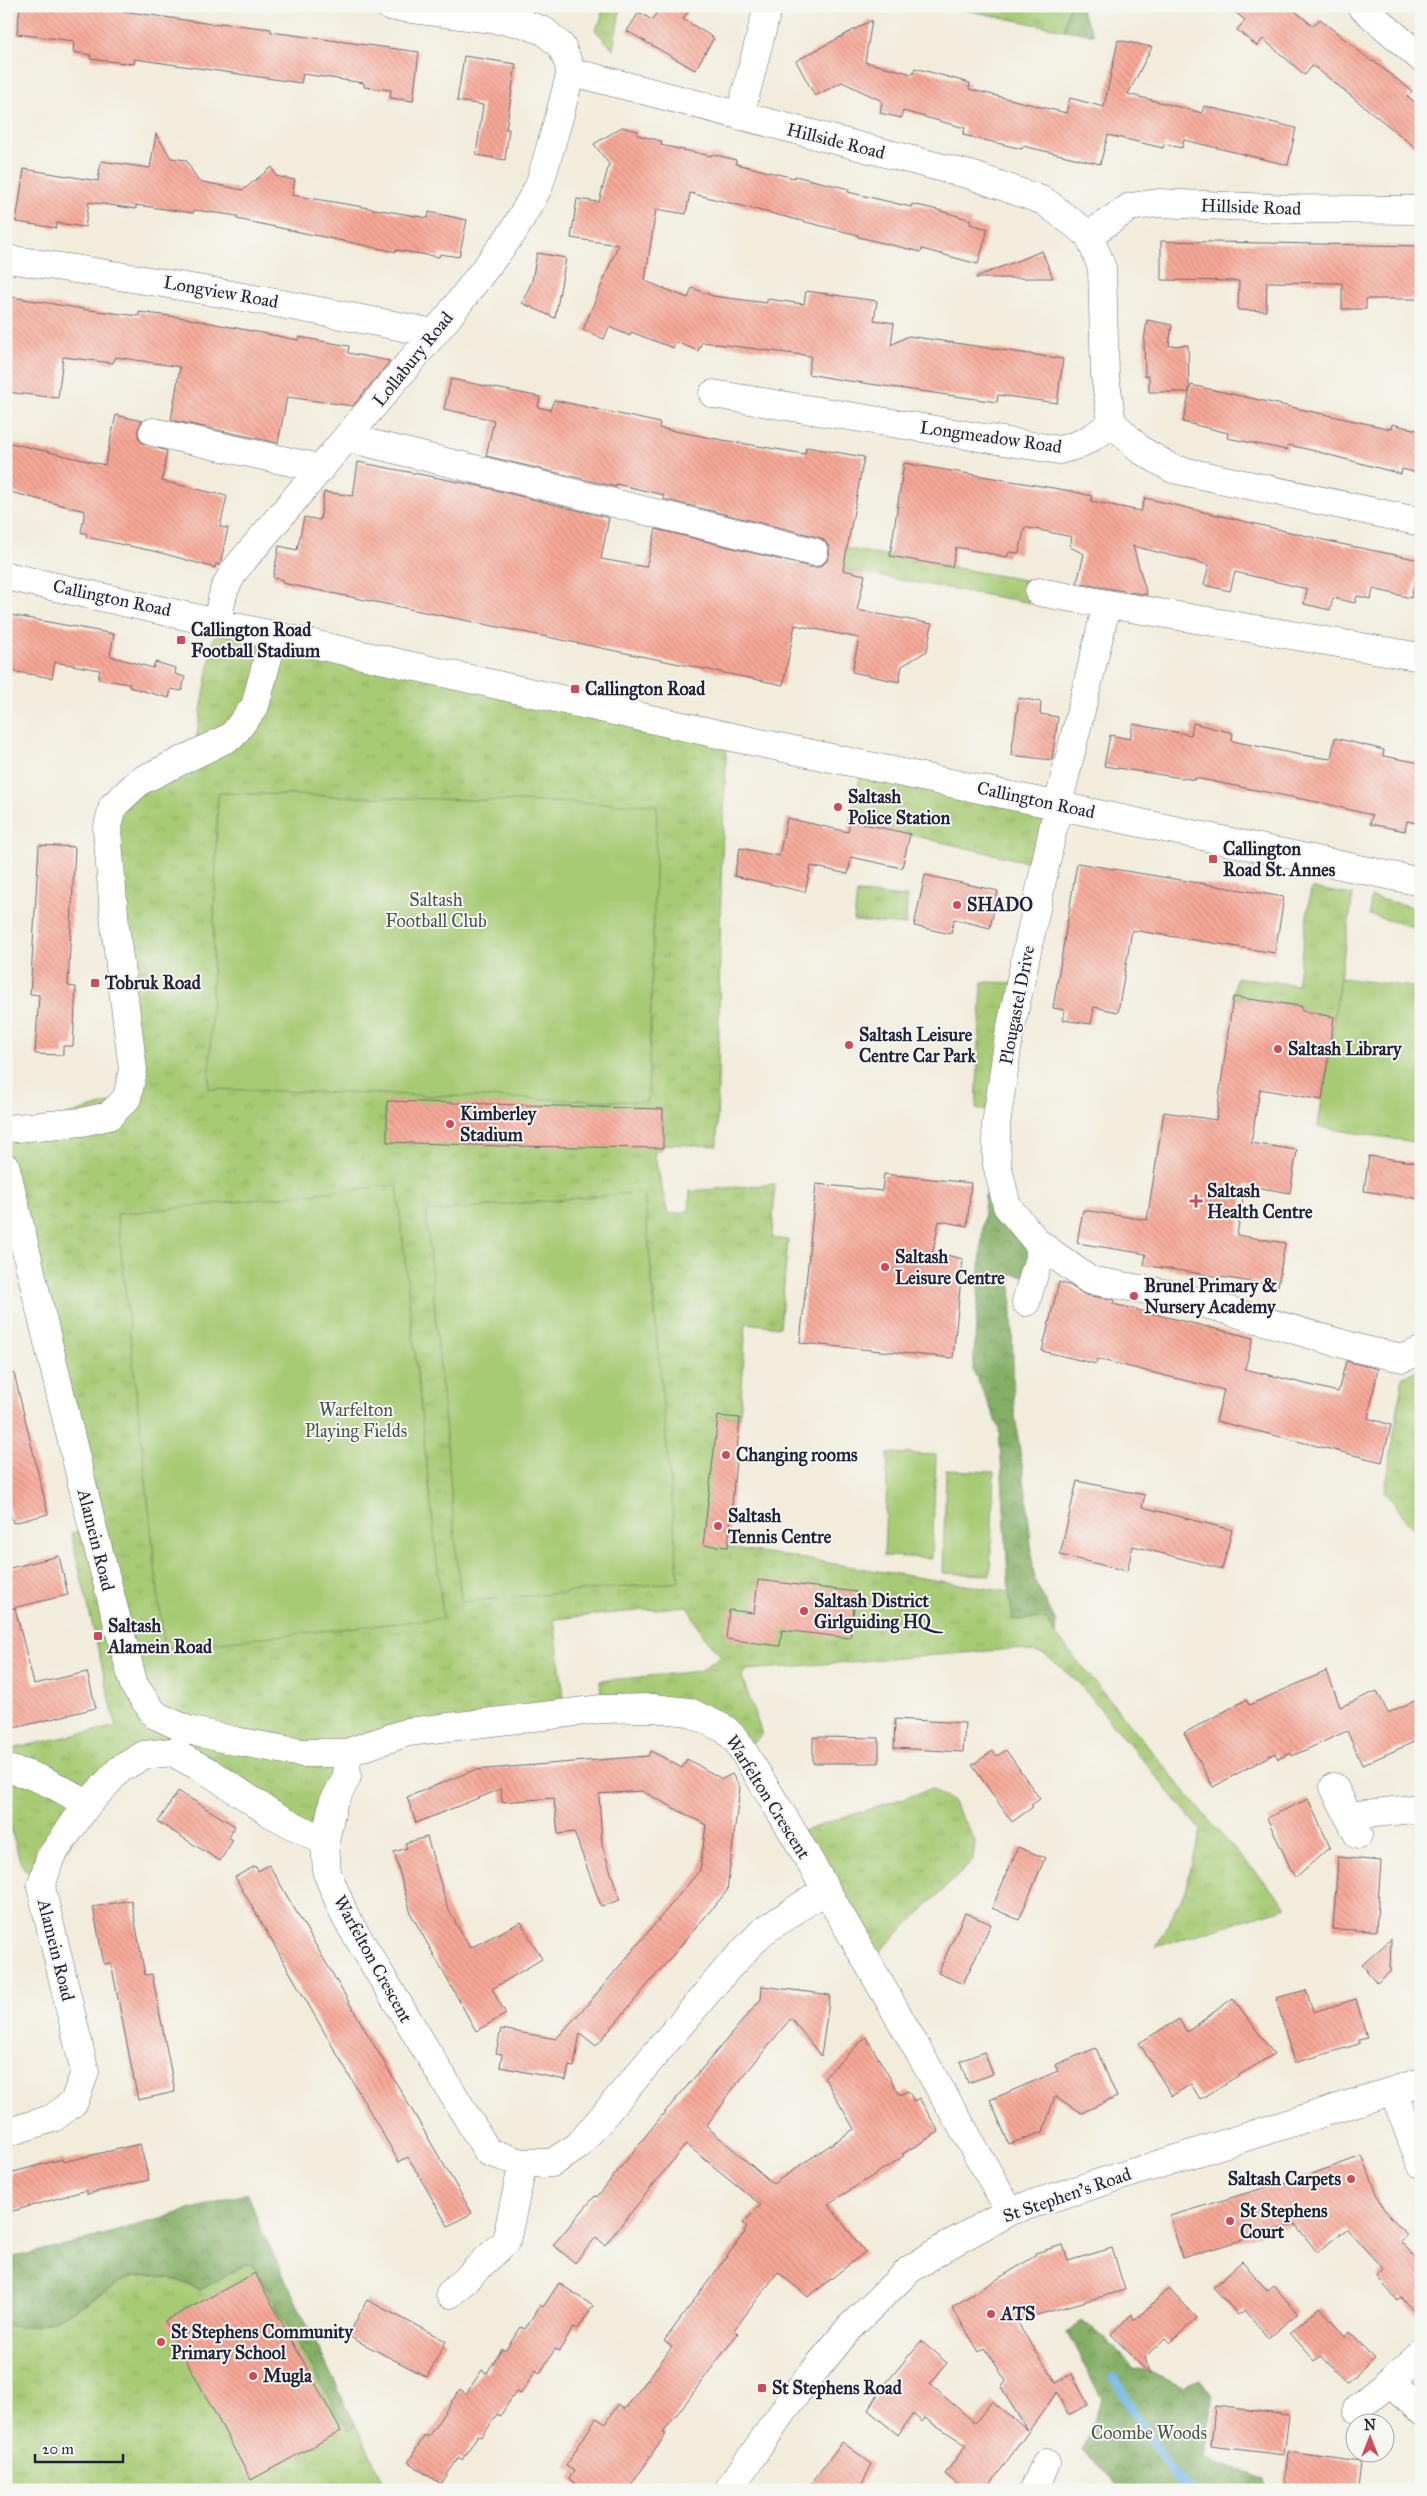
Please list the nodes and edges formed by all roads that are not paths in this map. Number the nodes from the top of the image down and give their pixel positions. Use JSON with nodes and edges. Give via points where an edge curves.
{"nodes":[{"id":1,"x":390,"y":6,"type":"edge"},
{"id":2,"x":768,"y":6,"type":"edge"},
{"id":3,"x":1361,"y":6,"type":"edge"},
{"id":4,"x":1421,"y":58,"type":"edge"},
{"id":5,"x":570,"y":75,"type":"junction"},
{"id":6,"x":740,"y":116,"type":"junction"},
{"id":7,"x":1421,"y":210,"type":"edge"},
{"id":8,"x":1089,"y":235,"type":"junction"},
{"id":9,"x":6,"y":259,"type":"edge"},
{"id":10,"x":434,"y":334,"type":"junction"},
{"id":11,"x":713,"y":394,"type":"dead end"},
{"id":12,"x":1112,"y":422,"type":"junction"},
{"id":13,"x":153,"y":432,"type":"dead end"},
{"id":14,"x":348,"y":438,"type":"junction"},
{"id":15,"x":319,"y":468,"type":"junction"},
{"id":16,"x":1421,"y":522,"type":"edge"},
{"id":17,"x":814,"y":552,"type":"dead end"},
{"id":18,"x":6,"y":576,"type":"edge"},
{"id":19,"x":1039,"y":592,"type":"dead end"},
{"id":20,"x":1107,"y":604,"type":"junction"},
{"id":21,"x":217,"y":621,"type":"junction"},
{"id":22,"x":274,"y":635,"type":"junction"},
{"id":23,"x":1421,"y":657,"type":"edge"},
{"id":24,"x":1058,"y":805,"type":"junction"},
{"id":25,"x":1421,"y":882,"type":"edge"},
{"id":26,"x":6,"y":1129,"type":"edge"},
{"id":27,"x":6,"y":1168,"type":"edge"},
{"id":28,"x":1042,"y":1247,"type":"junction"},
{"id":29,"x":1026,"y":1302,"type":"dead end"},
{"id":30,"x":1421,"y":1351,"type":"edge"},
{"id":31,"x":346,"y":1753,"type":"junction"},
{"id":32,"x":6,"y":1769,"type":"edge"},
{"id":33,"x":1334,"y":1787,"type":"dead end"},
{"id":34,"x":87,"y":1804,"type":"junction"},
{"id":35,"x":1421,"y":1808,"type":"edge"},
{"id":36,"x":325,"y":1842,"type":"junction"},
{"id":37,"x":825,"y":1890,"type":"junction"},
{"id":38,"x":1421,"y":2082,"type":"edge"},
{"id":39,"x":1394,"y":2092,"type":"junction"},
{"id":40,"x":6,"y":2133,"type":"edge"},
{"id":41,"x":523,"y":2163,"type":"junction"},
{"id":42,"x":1421,"y":2164,"type":"edge"},
{"id":43,"x":1010,"y":2211,"type":"junction"},
{"id":44,"x":450,"y":2294,"type":"dead end"},
{"id":45,"x":1421,"y":2354,"type":"edge"},
{"id":46,"x":1391,"y":2381,"type":"junction"},
{"id":47,"x":1357,"y":2409,"type":"dead end"},
{"id":48,"x":1421,"y":2413,"type":"edge"},
{"id":49,"x":1046,"y":2463,"type":"dead end"},
{"id":50,"x":728,"y":2490,"type":"edge"},
{"id":51,"x":1034,"y":2490,"type":"edge"}],
"edges":[{"from":1,"to":5,"type":"street","via":[[522,23],[544,31],[561,46]]},
{"from":2,"to":6,"type":"street"},
{"from":3,"to":4,"type":"street"},
{"from":5,"to":6,"type":"street","name":"Hillside Road","via":[[588,76]]},
{"from":5,"to":10,"type":"street","name":"Lollabury Road","via":[[539,186],[513,232]]},
{"from":6,"to":8,"type":"street","name":"Hillside Road","via":[[974,176],[1044,201]]},
{"from":7,"to":8,"type":"street","name":"Hillside Road","via":[[1158,203],[1130,208]]},
{"from":8,"to":12,"type":"street","via":[[1102,268],[1105,376]]},
{"from":9,"to":10,"type":"street","name":"Longview Road","via":[[126,275]]},
{"from":10,"to":14,"type":"street","name":"Lollabury Road"},
{"from":11,"to":12,"type":"street","name":"Longmeadow Road","via":[[1059,450],[1079,446]]},
{"from":12,"to":16,"type":"street","via":[[1139,449],[1173,469]]},
{"from":13,"to":15,"type":"street"},
{"from":14,"to":15,"type":"street","name":"Lollabury Road"},
{"from":14,"to":17,"type":"street"},
{"from":15,"to":21,"type":"street","name":"Lollabury Road","via":[[234,571],[224,590]]},
{"from":18,"to":21,"type":"street","name":"Callington Road"},
{"from":19,"to":20,"type":"street"},
{"from":20,"to":23,"type":"street"},
{"from":20,"to":24,"type":"street","name":"Plougastel Drive"},
{"from":21,"to":22,"type":"street","name":"Callington Road"},
{"from":22,"to":24,"type":"street","name":"Callington Road","via":[[727,736]]},
{"from":22,"to":26,"type":"street","via":[[255,706],[232,736],[140,781],[113,806],[107,830],[133,1070],[127,1098],[109,1116],[82,1122]]},
{"from":24,"to":25,"type":"street","name":"Callington Road"},
{"from":24,"to":28,"type":"street","name":"Plougastel Drive","via":[[1009,1036],[996,1125],[997,1164],[1007,1206]]},
{"from":27,"to":31,"type":"street","name":"Alamein Road","via":[[134,1685],[155,1715],[188,1730],[302,1753]]},
{"from":28,"to":29,"type":"street"},
{"from":28,"to":30,"type":"street","via":[[1089,1280],[1175,1295],[1360,1349],[1403,1358]]},
{"from":31,"to":36,"type":"street","name":"Warfelton Crescent","via":[[347,1777],[333,1803]]},
{"from":31,"to":37,"type":"street","name":"Warfelton Crescent","via":[[408,1732],[602,1709],[652,1708],[689,1712],[725,1729],[737,1741]]},
{"from":32,"to":34,"type":"street","via":[[23,1772],[54,1785]]},
{"from":33,"to":35,"type":"street","via":[[1353,1826]]},
{"from":34,"to":36,"type":"street","name":"Alamein Road","via":[[120,1769],[144,1755],[172,1752],[272,1814]]},
{"from":34,"to":40,"type":"street","name":"Alamein Road","via":[[50,1858],[41,1887],[85,2072],[74,2102],[53,2118]]},
{"from":36,"to":41,"type":"street","name":"Warfelton Crescent","via":[[327,1873],[346,1918],[460,2109],[488,2152]]},
{"from":37,"to":41,"type":"street","name":"Warfelton Crescent","via":[[762,1932],[726,1970],[578,2146],[552,2163]]},
{"from":37,"to":43,"type":"street","name":"Warfelton Crescent"},
{"from":38,"to":39,"type":"street","name":"St Stephen's Road"},
{"from":39,"to":42,"type":"street"},
{"from":39,"to":43,"type":"street","name":"St Stephen's Road"},
{"from":41,"to":44,"type":"street","via":[[506,2241]]},
{"from":43,"to":50,"type":"street","name":"St Stephen's Road","via":[[909,2270],[850,2327],[796,2392]]},
{"from":45,"to":46,"type":"street"},
{"from":46,"to":47,"type":"street"},
{"from":46,"to":48,"type":"street"},
{"from":49,"to":51,"type":"street"}]}
